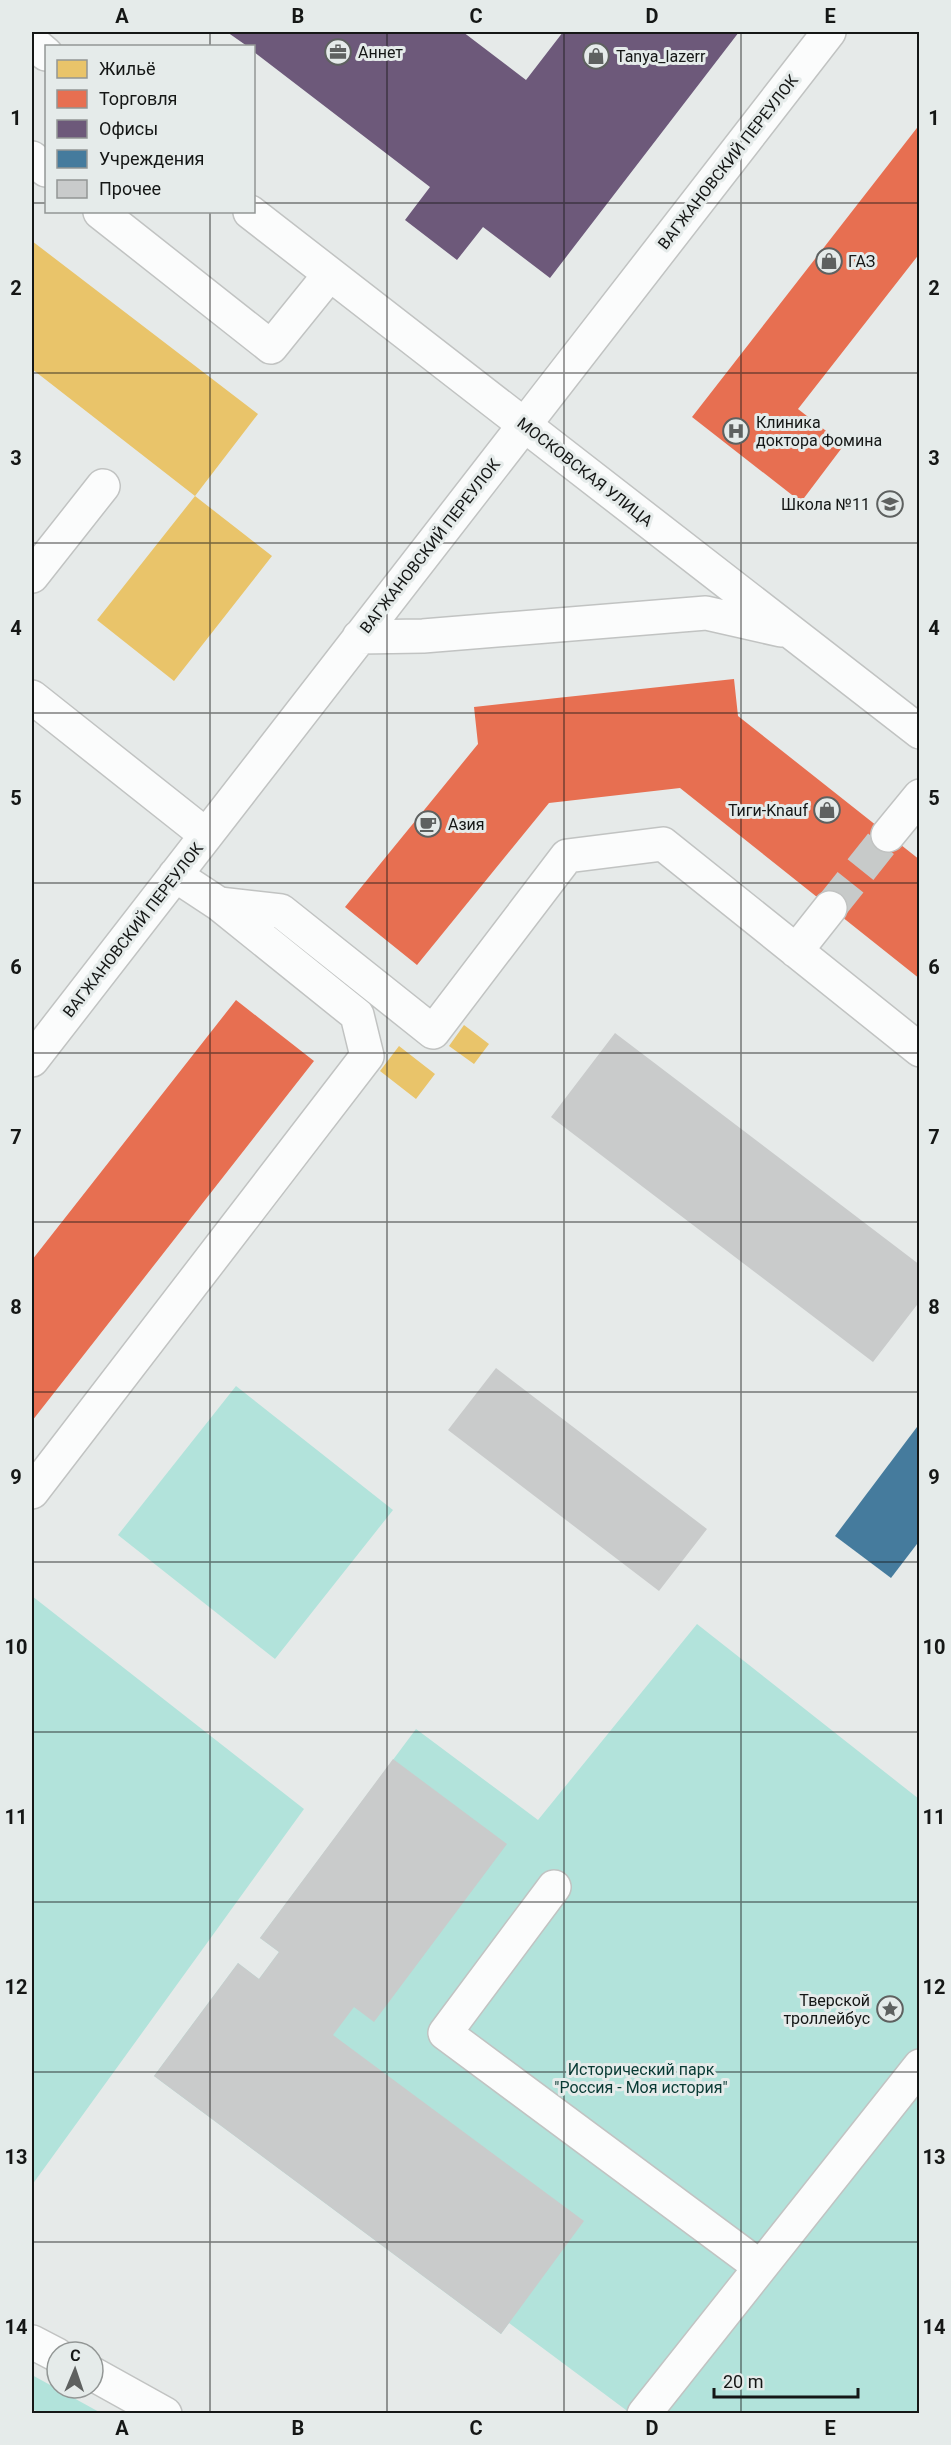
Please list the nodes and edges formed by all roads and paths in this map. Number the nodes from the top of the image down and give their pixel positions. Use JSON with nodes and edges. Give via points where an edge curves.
{"nodes":[{"id":1,"x":829,"y":32,"type":"edge"},
{"id":2,"x":32,"y":42,"type":"edge"},
{"id":3,"x":45,"y":53,"type":"edge"},
{"id":4,"x":32,"y":158,"type":"edge"},
{"id":5,"x":45,"y":169,"type":"edge"},
{"id":6,"x":101,"y":213,"type":"edge"},
{"id":7,"x":250,"y":213,"type":"edge"},
{"id":8,"x":330,"y":274,"type":"junction"},
{"id":9,"x":524,"y":425,"type":"junction"},
{"id":10,"x":103,"y":486,"type":"dead end"},
{"id":11,"x":32,"y":576,"type":"edge"},
{"id":12,"x":791,"y":633,"type":"junction"},
{"id":13,"x":359,"y":638,"type":"junction"},
{"id":14,"x":32,"y":697,"type":"edge"},
{"id":15,"x":920,"y":732,"type":"edge"},
{"id":16,"x":920,"y":796,"type":"edge"},
{"id":17,"x":206,"y":835,"type":"junction"},
{"id":18,"x":888,"y":835,"type":"tunnel mouth"},
{"id":19,"x":175,"y":875,"type":"junction"},
{"id":20,"x":219,"y":904,"type":"junction"},
{"id":21,"x":830,"y":908,"type":"tunnel mouth"},
{"id":22,"x":796,"y":951,"type":"junction"},
{"id":23,"x":920,"y":1050,"type":"edge"},
{"id":24,"x":32,"y":1060,"type":"edge"},
{"id":25,"x":32,"y":1492,"type":"edge"},
{"id":26,"x":554,"y":1887,"type":"dead end"},
{"id":27,"x":920,"y":2066,"type":"edge"},
{"id":28,"x":759,"y":2266,"type":"junction"},
{"id":29,"x":105,"y":2381,"type":"edge"},
{"id":30,"x":165,"y":2414,"type":"edge"},
{"id":31,"x":644,"y":2414,"type":"edge"}],
"edges":[{"from":1,"to":9,"type":"street","name":"ВАГЖАНОВСКИЙ ПЕРЕУЛОК"},
{"from":2,"to":3,"type":"street"},
{"from":4,"to":5,"type":"street"},
{"from":6,"to":8,"type":"street","via":[[271,347]]},
{"from":7,"to":8,"type":"street","name":"МОСКОВСКАЯ УЛИЦА"},
{"from":8,"to":9,"type":"street","name":"МОСКОВСКАЯ УЛИЦА"},
{"from":9,"to":12,"type":"street","name":"МОСКОВСКАЯ УЛИЦА"},
{"from":9,"to":13,"type":"street","name":"ВАГЖАНОВСКИЙ ПЕРЕУЛОК"},
{"from":10,"to":11,"type":"street"},
{"from":12,"to":13,"type":"street","via":[[706,614]]},
{"from":12,"to":15,"type":"street","name":"МОСКОВСКАЯ УЛИЦА"},
{"from":13,"to":17,"type":"street","name":"ВАГЖАНОВСКИЙ ПЕРЕУЛОК"},
{"from":14,"to":17,"type":"street"},
{"from":16,"to":18,"type":"street"},
{"from":17,"to":19,"type":"street","name":"ВАГЖАНОВСКИЙ ПЕРЕУЛОК"},
{"from":19,"to":20,"type":"street"},
{"from":19,"to":24,"type":"street","name":"ВАГЖАНОВСКИЙ ПЕРЕУЛОК"},
{"from":20,"to":22,"type":"street","via":[[281,911],[433,1032],[567,856],[663,844]]},
{"from":20,"to":25,"type":"street","via":[[357,1014],[367,1056]]},
{"from":21,"to":22,"type":"street"},
{"from":22,"to":23,"type":"street"},
{"from":26,"to":28,"type":"street","via":[[445,2033]]},
{"from":27,"to":28,"type":"street"},
{"from":28,"to":31,"type":"street"},
{"from":29,"to":30,"type":"street"}]}
